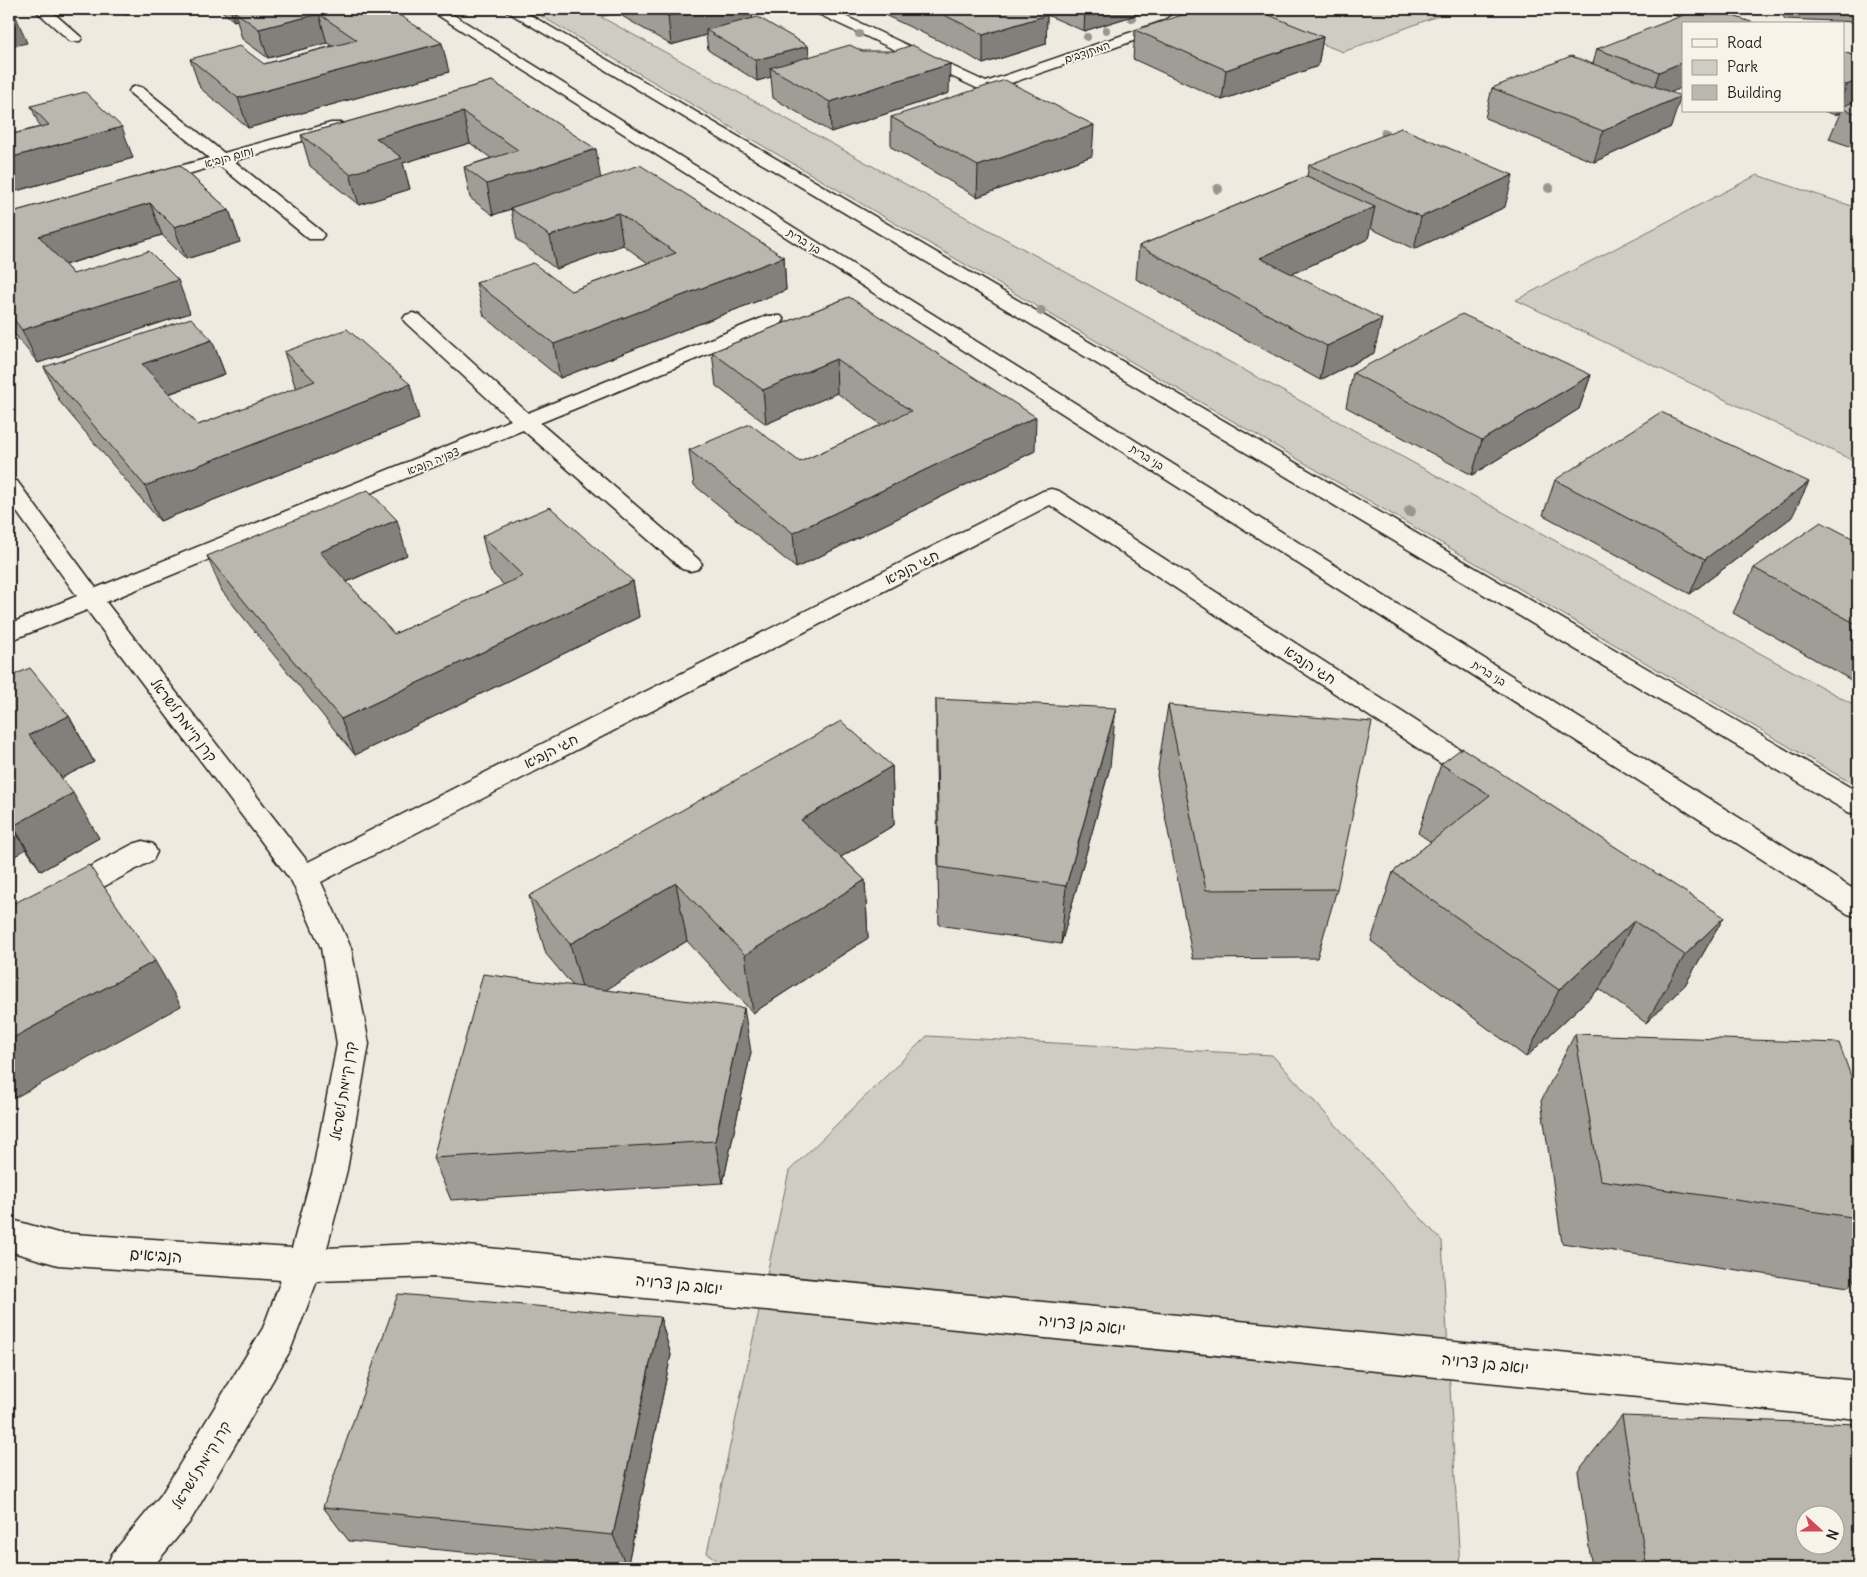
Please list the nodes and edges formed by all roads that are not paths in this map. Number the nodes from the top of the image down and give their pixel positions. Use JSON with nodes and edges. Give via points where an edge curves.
{"nodes":[{"id":1,"x":41,"y":9,"type":"edge"},
{"id":2,"x":435,"y":9,"type":"edge"},
{"id":3,"x":510,"y":9,"type":"edge"},
{"id":4,"x":819,"y":9,"type":"edge"},
{"id":5,"x":1180,"y":9,"type":"edge"},
{"id":6,"x":1673,"y":9,"type":"edge"},
{"id":7,"x":1714,"y":22,"type":"edge"},
{"id":8,"x":75,"y":38,"type":"dead end"},
{"id":9,"x":137,"y":91,"type":"dead end"},
{"id":10,"x":355,"y":121,"type":"edge"},
{"id":11,"x":223,"y":159,"type":"junction"},
{"id":12,"x":130,"y":186,"type":"edge"},
{"id":13,"x":315,"y":234,"type":"dead end"},
{"id":14,"x":413,"y":319,"type":"dead end"},
{"id":15,"x":774,"y":320,"type":"dead end"},
{"id":16,"x":526,"y":423,"type":"junction"},
{"id":17,"x":9,"y":486,"type":"edge"},
{"id":18,"x":690,"y":564,"type":"dead end"},
{"id":19,"x":91,"y":599,"type":"junction"},
{"id":20,"x":9,"y":633,"type":"edge"},
{"id":21,"x":1492,"y":784,"type":"edge"},
{"id":22,"x":1858,"y":805,"type":"edge"},
{"id":23,"x":143,"y":852,"type":"dead end"},
{"id":24,"x":304,"y":877,"type":"junction"},
{"id":25,"x":1858,"y":906,"type":"edge"},
{"id":26,"x":9,"y":924,"type":"edge"},
{"id":27,"x":9,"y":1236,"type":"edge"},
{"id":28,"x":305,"y":1265,"type":"junction"},
{"id":29,"x":1858,"y":1400,"type":"edge"},
{"id":30,"x":126,"y":1568,"type":"edge"}],
"edges":[{"from":1,"to":8,"type":"street"},
{"from":2,"to":25,"type":"street","name":"בני ברית"},
{"from":3,"to":22,"type":"street"},
{"from":4,"to":5,"type":"street","name":"המתנדבים","via":[[985,87],[1169,24],[1180,16]]},
{"from":6,"to":7,"type":"street"},
{"from":9,"to":11,"type":"street"},
{"from":10,"to":11,"type":"street","name":"נחום הנביא"},
{"from":11,"to":12,"type":"street","name":"נחום הנביא"},
{"from":11,"to":13,"type":"street"},
{"from":14,"to":16,"type":"street"},
{"from":15,"to":16,"type":"street","name":"צפניה הנביא"},
{"from":16,"to":18,"type":"street"},
{"from":16,"to":19,"type":"street","name":"צפניה הנביא"},
{"from":17,"to":19,"type":"street","name":"קרן קיימת לישראל"},
{"from":19,"to":20,"type":"street","name":"צפניה הנביא"},
{"from":19,"to":24,"type":"street","name":"קרן קיימת לישראל"},
{"from":21,"to":24,"type":"street","name":"חגי הנביא","via":[[1051,496]]},
{"from":23,"to":26,"type":"street"},
{"from":24,"to":28,"type":"street","name":"קרן קיימת לישראל","via":[[336,948],[353,1044],[330,1170]]},
{"from":27,"to":28,"type":"street","name":"הנביאים","via":[[58,1249]]},
{"from":28,"to":29,"type":"street","name":"יואב בן צרויה","via":[[435,1260]]},
{"from":28,"to":30,"type":"street","name":"קרן קיימת לישראל","via":[[277,1338],[175,1508]]}]}
